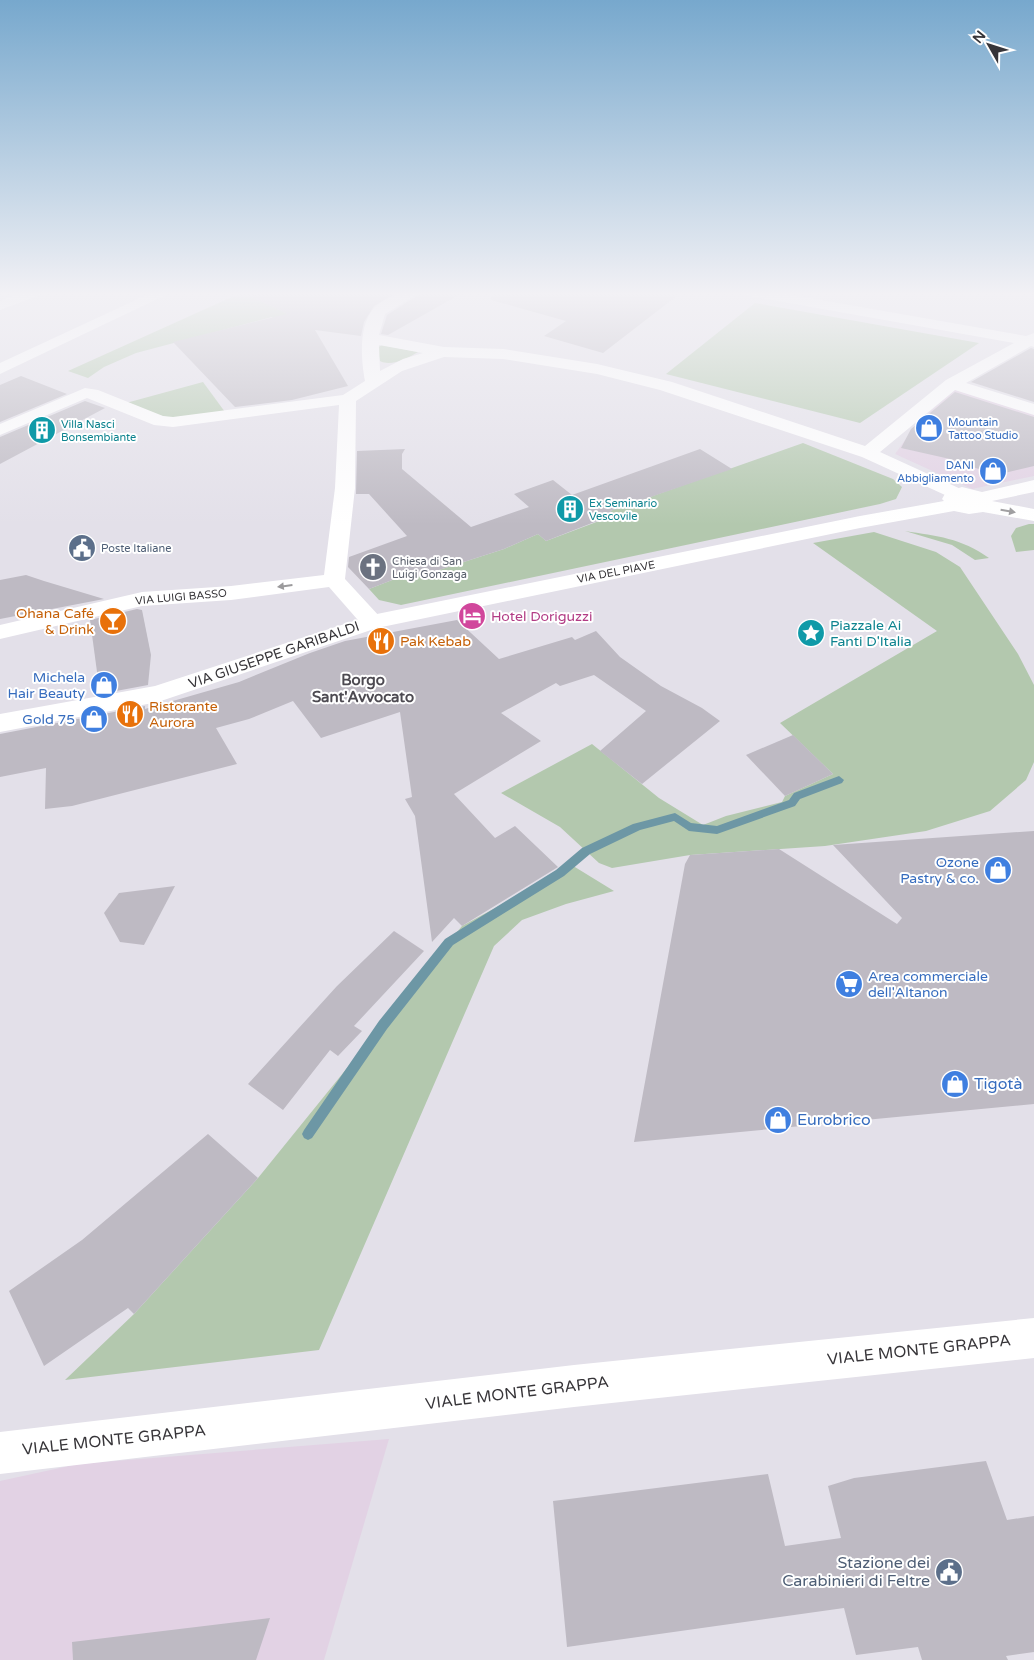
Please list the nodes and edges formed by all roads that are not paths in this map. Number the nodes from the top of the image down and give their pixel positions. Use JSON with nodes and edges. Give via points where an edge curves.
{"nodes":[{"id":1,"x":370,"y":369,"type":"edge"},
{"id":2,"x":395,"y":369,"type":"edge"},
{"id":3,"x":599,"y":369,"type":"edge"},
{"id":4,"x":978,"y":369,"type":"edge"},
{"id":5,"x":373,"y":381,"type":"junction"},
{"id":6,"x":952,"y":384,"type":"junction"},
{"id":7,"x":348,"y":399,"type":"junction"},
{"id":8,"x":1034,"y":410,"type":"edge"},
{"id":9,"x":0,"y":430,"type":"edge"},
{"id":10,"x":868,"y":453,"type":"junction"},
{"id":11,"x":1034,"y":486,"type":"edge"},
{"id":12,"x":956,"y":499,"type":"junction"},
{"id":13,"x":981,"y":502,"type":"junction"},
{"id":14,"x":1034,"y":515,"type":"edge"},
{"id":15,"x":334,"y":580,"type":"junction"},
{"id":16,"x":372,"y":622,"type":"junction"},
{"id":17,"x":0,"y":632,"type":"edge"},
{"id":18,"x":0,"y":724,"type":"edge"},
{"id":19,"x":1034,"y":1338,"type":"edge"},
{"id":20,"x":0,"y":1453,"type":"edge"}],
"edges":[{"from":1,"to":5,"type":"street"},
{"from":2,"to":5,"type":"street"},
{"from":3,"to":10,"type":"street","via":[[666,386]]},
{"from":4,"to":6,"type":"street"},
{"from":5,"to":7,"type":"street"},
{"from":6,"to":8,"type":"street"},
{"from":6,"to":10,"type":"street"},
{"from":7,"to":9,"type":"street","via":[[173,422],[160,421],[85,393]]},
{"from":7,"to":15,"type":"street","via":[[345,488]]},
{"from":10,"to":12,"type":"street"},
{"from":11,"to":13,"type":"street"},
{"from":12,"to":13,"type":"street","via":[[972,510]]},
{"from":12,"to":16,"type":"street","name":"VIA DEL PIAVE","via":[[860,522]]},
{"from":13,"to":14,"type":"street","one_way":true},
{"from":15,"to":16,"type":"street"},
{"from":15,"to":17,"type":"street","name":"VIA LUIGI BASSO","one_way":true,"via":[[231,593],[142,599]]},
{"from":16,"to":18,"type":"street","name":"VIA GIUSEPPE GARIBALDI","via":[[158,694]]},
{"from":19,"to":20,"type":"street","name":"VIALE MONTE GRAPPA","via":[[574,1386]]}]}
